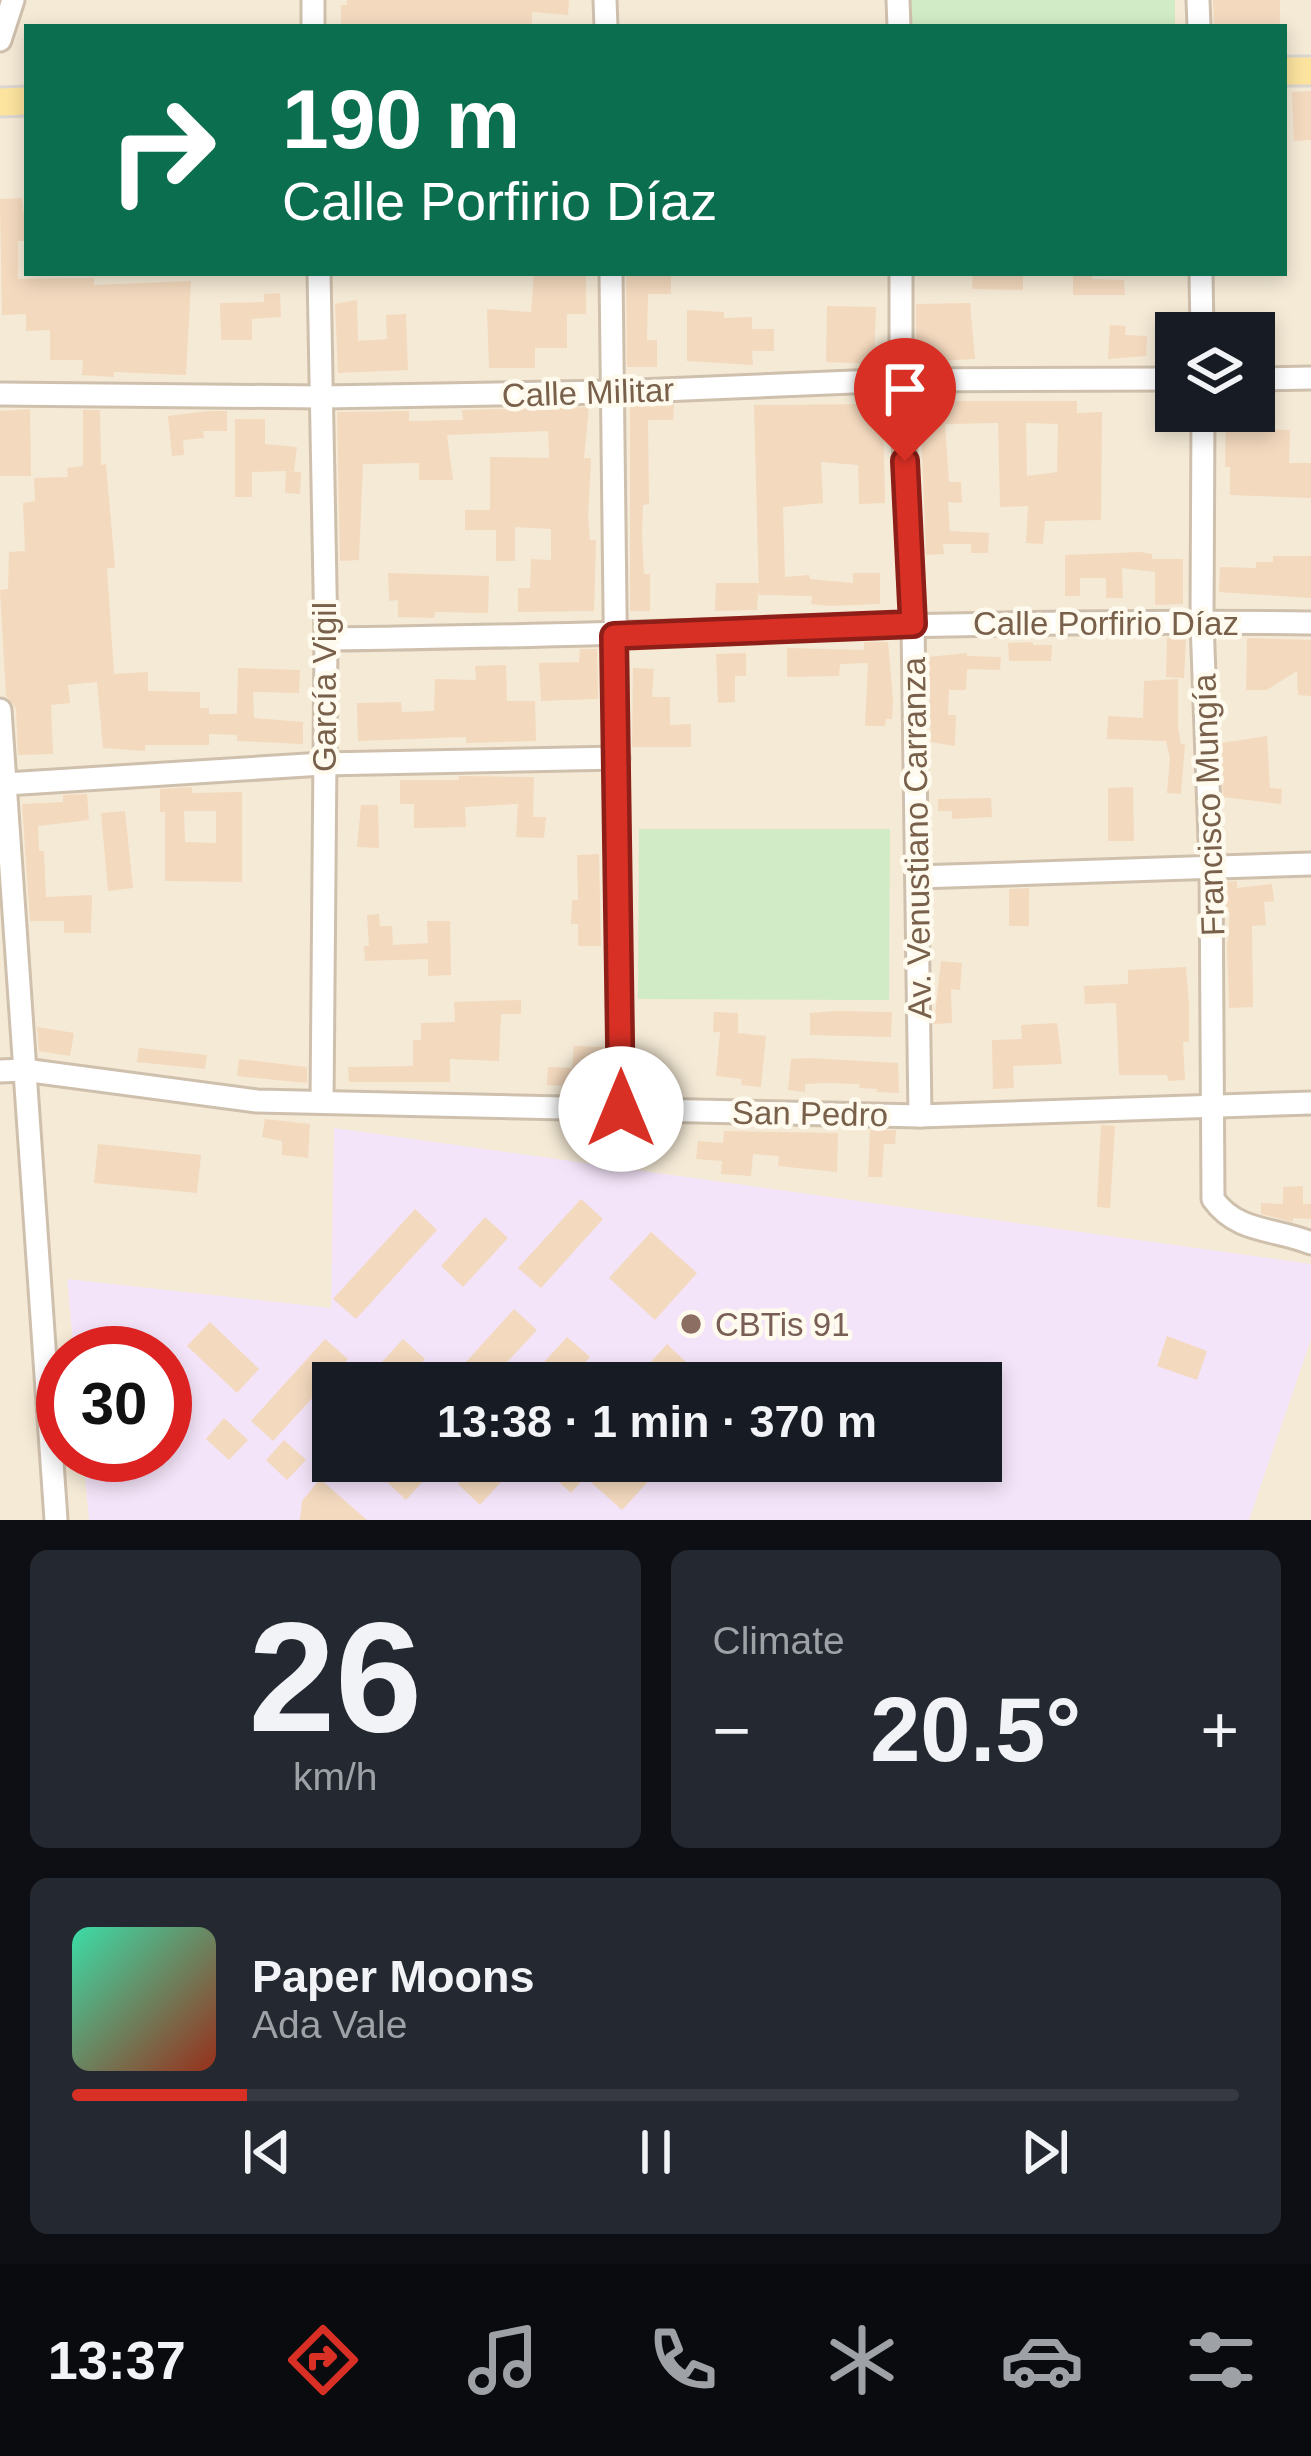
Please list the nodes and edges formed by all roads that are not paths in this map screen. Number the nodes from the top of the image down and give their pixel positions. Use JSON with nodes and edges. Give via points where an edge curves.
{"nodes":[{"id":1,"x":13,"y":0,"type":"edge"},
{"id":2,"x":0,"y":40,"type":"edge"},
{"id":3,"x":319,"y":276,"type":"edge"},
{"id":4,"x":611,"y":276,"type":"edge"},
{"id":5,"x":901,"y":276,"type":"edge"},
{"id":6,"x":1201,"y":276,"type":"edge"},
{"id":7,"x":1202,"y":312,"type":"edge"},
{"id":8,"x":1311,"y":378,"type":"edge"},
{"id":9,"x":1155,"y":379,"type":"edge"},
{"id":10,"x":1275,"y":379,"type":"edge"},
{"id":11,"x":901,"y":380,"type":"junction"},
{"id":12,"x":614,"y":392,"type":"junction"},
{"id":13,"x":0,"y":394,"type":"edge"},
{"id":14,"x":323,"y":397,"type":"junction"},
{"id":15,"x":1203,"y":432,"type":"edge"},
{"id":16,"x":1202,"y":621,"type":"junction"},
{"id":17,"x":1311,"y":623,"type":"edge"},
{"id":18,"x":913,"y":624,"type":"junction"},
{"id":19,"x":614,"y":636,"type":"junction"},
{"id":20,"x":326,"y":639,"type":"junction"},
{"id":21,"x":0,"y":710,"type":"edge"},
{"id":22,"x":618,"y":758,"type":"junction"},
{"id":23,"x":323,"y":764,"type":"junction"},
{"id":24,"x":6,"y":784,"type":"junction"},
{"id":25,"x":1311,"y":864,"type":"edge"},
{"id":26,"x":1211,"y":866,"type":"junction"},
{"id":27,"x":916,"y":877,"type":"junction"},
{"id":28,"x":24,"y":1070,"type":"junction"},
{"id":29,"x":0,"y":1071,"type":"edge"},
{"id":30,"x":322,"y":1102,"type":"junction"},
{"id":31,"x":1311,"y":1102,"type":"edge"},
{"id":32,"x":1216,"y":1104,"type":"junction"},
{"id":33,"x":621,"y":1109,"type":"junction"},
{"id":34,"x":920,"y":1116,"type":"junction"},
{"id":35,"x":1311,"y":1243,"type":"edge"},
{"id":36,"x":56,"y":1520,"type":"edge"}],
"edges":[{"from":1,"to":2,"type":"street"},
{"from":3,"to":14,"type":"street","name":"García Vigil"},
{"from":4,"to":12,"type":"street"},
{"from":5,"to":11,"type":"street","name":"Av. Venustiano Carranza"},
{"from":6,"to":7,"type":"street"},
{"from":8,"to":10,"type":"street"},
{"from":9,"to":11,"type":"street","name":"Calle Militar"},
{"from":11,"to":12,"type":"street","name":"Calle Militar"},
{"from":11,"to":18,"type":"street","name":"Av. Venustiano Carranza"},
{"from":12,"to":14,"type":"street","name":"Calle Militar"},
{"from":12,"to":19,"type":"street"},
{"from":13,"to":14,"type":"street","name":"Calle Militar"},
{"from":14,"to":20,"type":"street","name":"García Vigil"},
{"from":15,"to":16,"type":"street","name":"Francisco Mungía"},
{"from":16,"to":17,"type":"street","name":"Calle Porfirio Díaz"},
{"from":16,"to":18,"type":"street","name":"Calle Porfirio Díaz"},
{"from":16,"to":26,"type":"street","name":"Francisco Mungía"},
{"from":18,"to":19,"type":"street","name":"Calle Porfirio Díaz"},
{"from":18,"to":27,"type":"street","name":"Av. Venustiano Carranza"},
{"from":19,"to":20,"type":"street","name":"Calle Porfirio Díaz"},
{"from":19,"to":22,"type":"street"},
{"from":20,"to":23,"type":"street","name":"García Vigil"},
{"from":21,"to":24,"type":"street"},
{"from":22,"to":23,"type":"street"},
{"from":22,"to":33,"type":"street"},
{"from":23,"to":24,"type":"street"},
{"from":23,"to":30,"type":"street","name":"García Vigil"},
{"from":24,"to":28,"type":"street"},
{"from":25,"to":26,"type":"street"},
{"from":26,"to":27,"type":"street"},
{"from":26,"to":32,"type":"street","name":"Francisco Mungía"},
{"from":27,"to":34,"type":"street","name":"Av. Venustiano Carranza"},
{"from":28,"to":29,"type":"street","name":"San Pedro"},
{"from":28,"to":30,"type":"street","name":"San Pedro","via":[[256,1101]]},
{"from":28,"to":36,"type":"street"},
{"from":30,"to":33,"type":"street","name":"San Pedro"},
{"from":31,"to":32,"type":"street","name":"San Pedro"},
{"from":32,"to":34,"type":"street","name":"San Pedro"},
{"from":32,"to":35,"type":"street","name":"Francisco Mungía","via":[[1213,1199],[1244,1226]]},
{"from":33,"to":34,"type":"street","name":"San Pedro"}]}
